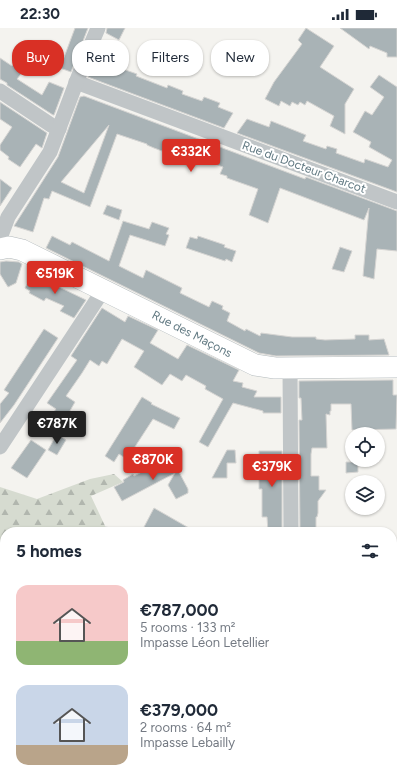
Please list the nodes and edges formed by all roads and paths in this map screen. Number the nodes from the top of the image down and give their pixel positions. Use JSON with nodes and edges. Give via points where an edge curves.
{"nodes":[{"id":1,"x":98,"y":28,"type":"edge"},
{"id":2,"x":76,"y":82,"type":"junction"},
{"id":3,"x":0,"y":91,"type":"edge"},
{"id":4,"x":59,"y":129,"type":"junction"},
{"id":5,"x":397,"y":202,"type":"edge"},
{"id":6,"x":0,"y":238,"type":"edge"},
{"id":7,"x":0,"y":248,"type":"edge"},
{"id":8,"x":102,"y":290,"type":"junction"},
{"id":9,"x":397,"y":367,"type":"edge"},
{"id":10,"x":290,"y":368,"type":"junction"},
{"id":11,"x":0,"y":447,"type":"edge"},
{"id":12,"x":291,"y":527,"type":"edge"}],
"edges":[{"from":1,"to":2,"type":"street"},
{"from":2,"to":4,"type":"street"},
{"from":2,"to":5,"type":"street","name":"Rue du Docteur Charcot"},
{"from":3,"to":4,"type":"street"},
{"from":4,"to":6,"type":"street","via":[[50,152],[8,217]]},
{"from":7,"to":8,"type":"main road","name":"Rue des Maçons","via":[[22,250]]},
{"from":8,"to":10,"type":"main road","name":"Rue des Maçons","via":[[246,361],[267,368]]},
{"from":8,"to":11,"type":"street"},
{"from":9,"to":10,"type":"main road","name":"Rue des Maçons"},
{"from":10,"to":12,"type":"street"}]}
